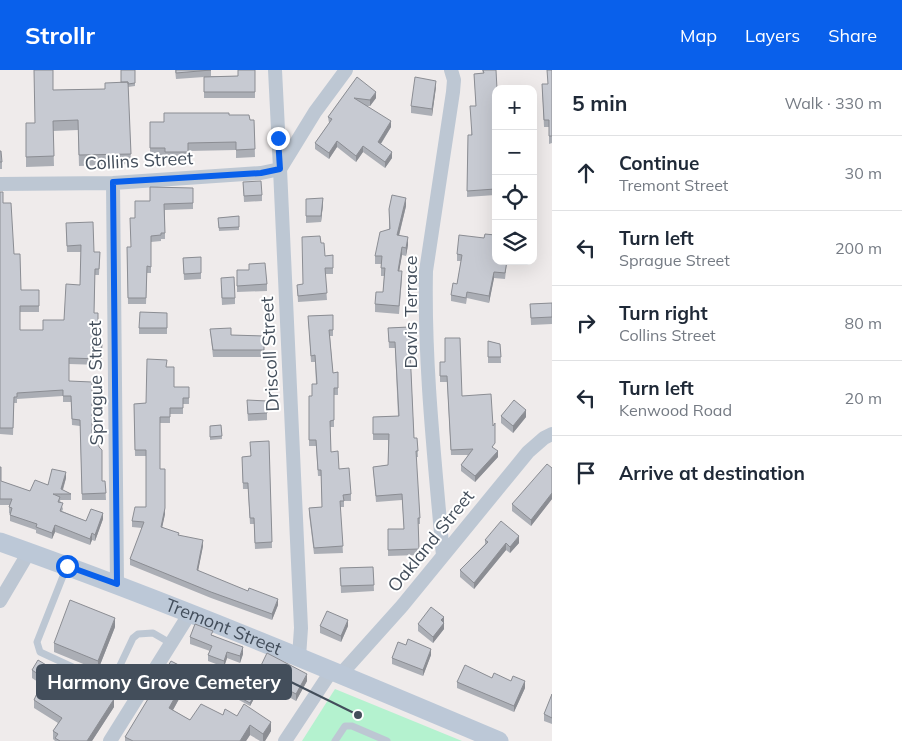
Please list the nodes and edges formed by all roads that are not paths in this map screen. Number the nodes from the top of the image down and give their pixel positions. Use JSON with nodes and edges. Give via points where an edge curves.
{"nodes":[{"id":1,"x":275,"y":70,"type":"edge"},
{"id":2,"x":346,"y":70,"type":"edge"},
{"id":3,"x":451,"y":70,"type":"edge"},
{"id":4,"x":280,"y":169,"type":"junction"},
{"id":5,"x":113,"y":182,"type":"junction"},
{"id":6,"x":0,"y":184,"type":"edge"},
{"id":7,"x":552,"y":434,"type":"edge"},
{"id":8,"x":0,"y":542,"type":"edge"},
{"id":9,"x":29,"y":552,"type":"junction"},
{"id":10,"x":443,"y":556,"type":"junction"},
{"id":11,"x":67,"y":566,"type":"junction"},
{"id":12,"x":117,"y":584,"type":"junction"},
{"id":13,"x":0,"y":601,"type":"edge"},
{"id":14,"x":190,"y":613,"type":"junction"},
{"id":15,"x":172,"y":644,"type":"junction"},
{"id":16,"x":300,"y":657,"type":"junction"},
{"id":17,"x":336,"y":672,"type":"junction"},
{"id":18,"x":110,"y":741,"type":"edge"},
{"id":19,"x":285,"y":741,"type":"edge"},
{"id":20,"x":335,"y":741,"type":"edge"},
{"id":21,"x":386,"y":741,"type":"edge"},
{"id":22,"x":499,"y":741,"type":"edge"}],
"edges":[{"from":1,"to":4,"type":"street","name":"Driscoll Street"},
{"from":2,"to":4,"type":"street"},
{"from":3,"to":10,"type":"street","name":"Davis Terrace","via":[[453,92],[426,271],[428,362]]},
{"from":4,"to":5,"type":"street","name":"Collins Street","via":[[261,173]]},
{"from":4,"to":16,"type":"street","name":"Driscoll Street","via":[[302,628]]},
{"from":5,"to":6,"type":"street","name":"Collins Street"},
{"from":5,"to":12,"type":"street","name":"Sprague Street"},
{"from":7,"to":10,"type":"street","name":"Oakland Street","via":[[528,452]]},
{"from":8,"to":9,"type":"street","name":"Tremont Street"},
{"from":9,"to":11,"type":"street","name":"Tremont Street"},
{"from":9,"to":13,"type":"street"},
{"from":10,"to":17,"type":"street","name":"Oakland Street","via":[[402,606]]},
{"from":11,"to":12,"type":"street","name":"Tremont Street"},
{"from":11,"to":15,"type":"lane","via":[[37,642],[40,652],[104,682],[115,676],[138,634],[153,633]]},
{"from":12,"to":14,"type":"street","name":"Tremont Street"},
{"from":14,"to":15,"type":"street"},
{"from":14,"to":16,"type":"street","name":"Tremont Street"},
{"from":15,"to":18,"type":"street"},
{"from":16,"to":17,"type":"street","name":"Tremont Street"},
{"from":17,"to":19,"type":"street","name":"Oakland Street"},
{"from":17,"to":22,"type":"street","name":"Tremont Street"},
{"from":20,"to":21,"type":"lane","via":[[345,726]]}]}
